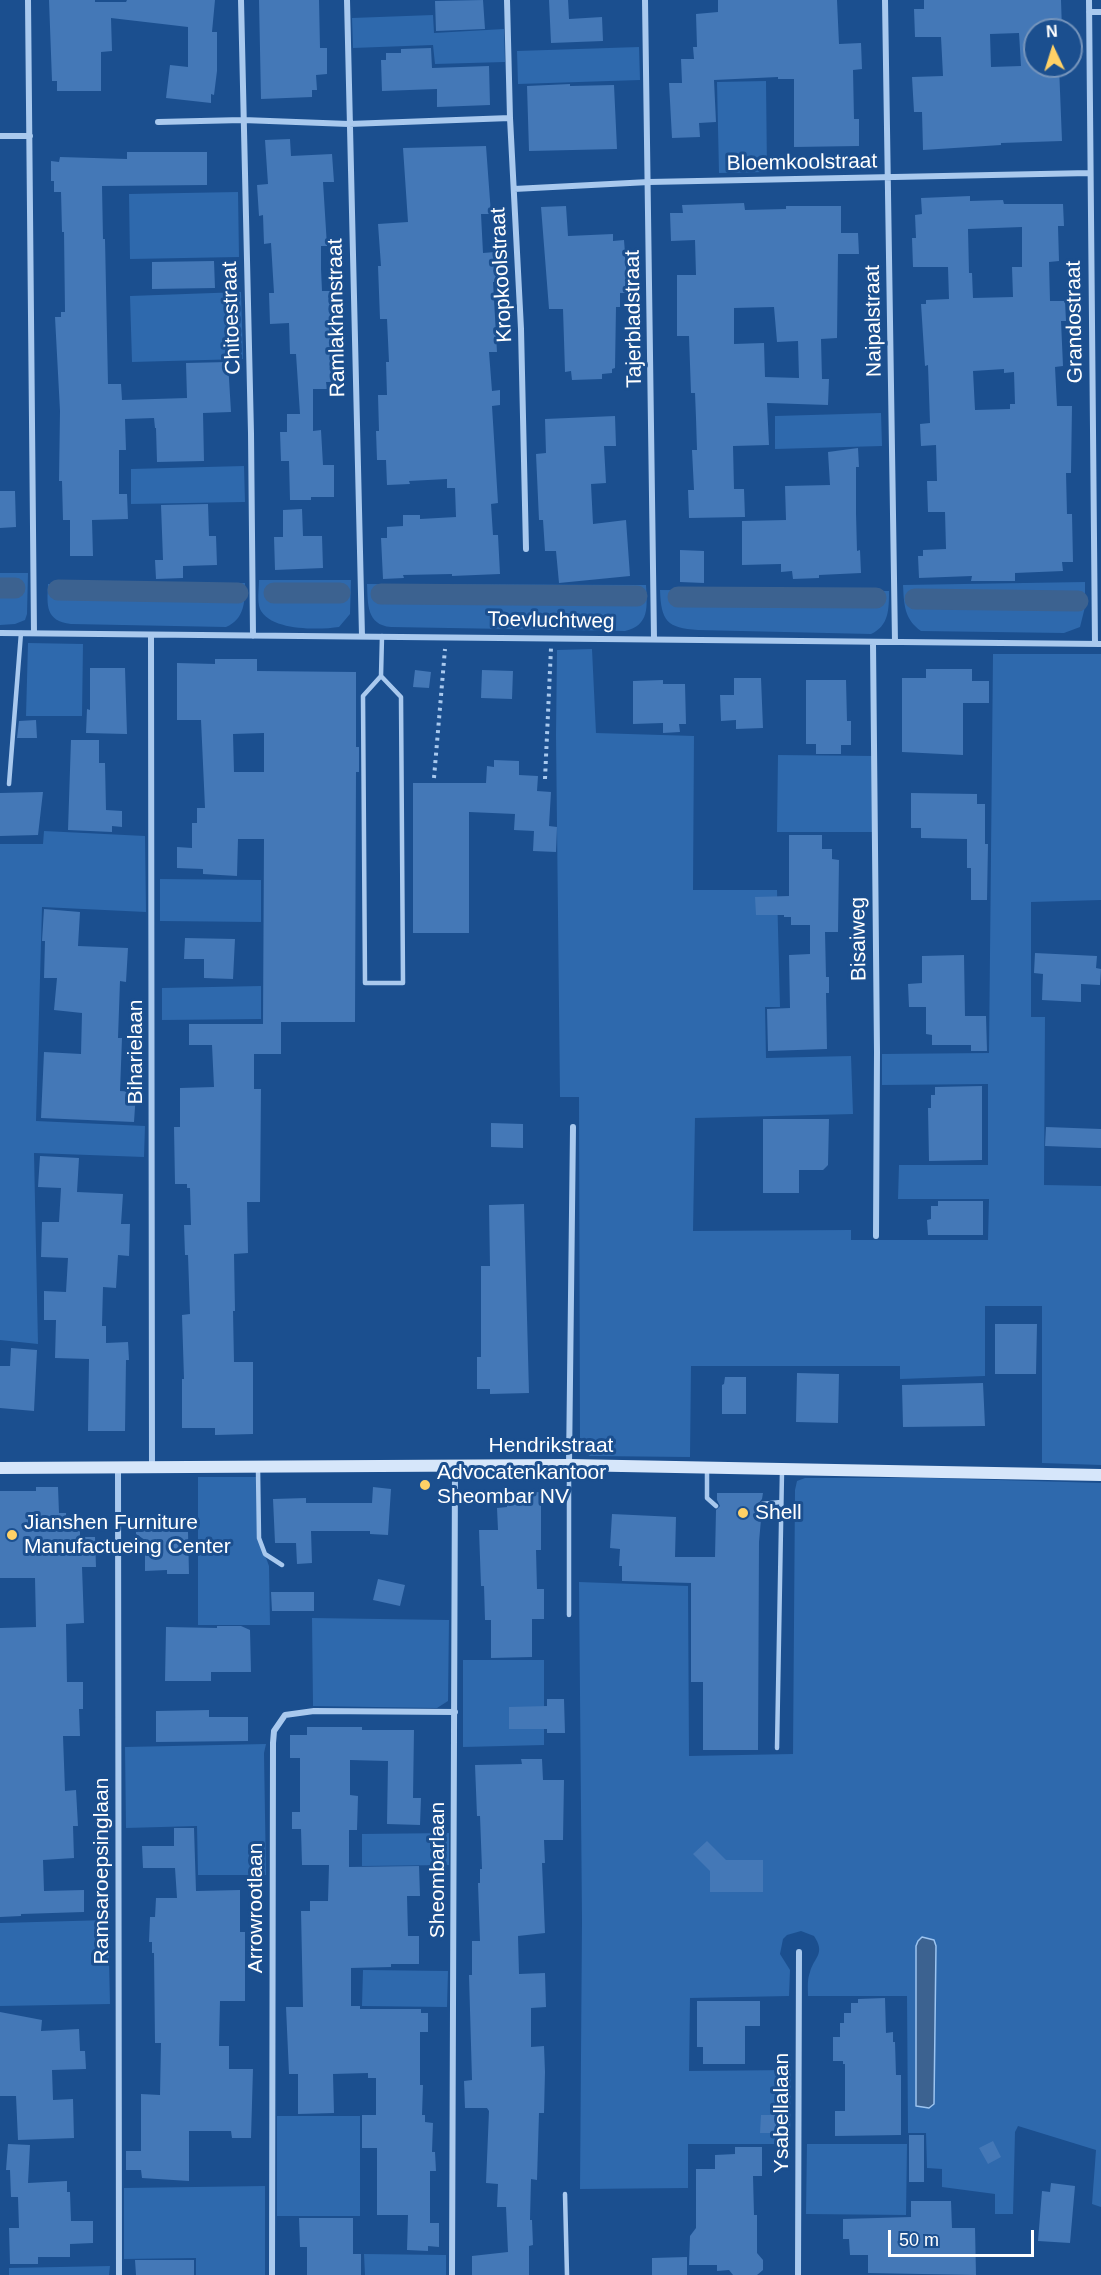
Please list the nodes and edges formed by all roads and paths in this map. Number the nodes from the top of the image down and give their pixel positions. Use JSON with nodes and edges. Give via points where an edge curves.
{"nodes":[{"id":1,"x":28,"y":0,"type":"edge"},
{"id":2,"x":241,"y":0,"type":"edge"},
{"id":3,"x":347,"y":0,"type":"edge"},
{"id":4,"x":507,"y":0,"type":"edge"},
{"id":5,"x":645,"y":0,"type":"edge"},
{"id":6,"x":885,"y":0,"type":"edge"},
{"id":7,"x":1089,"y":0,"type":"edge"},
{"id":8,"x":1089,"y":12,"type":"junction"},
{"id":9,"x":1101,"y":12,"type":"edge"},
{"id":10,"x":510,"y":118,"type":"junction"},
{"id":11,"x":243,"y":120,"type":"junction"},
{"id":12,"x":158,"y":122,"type":"dead end"},
{"id":13,"x":349,"y":124,"type":"junction"},
{"id":14,"x":0,"y":136,"type":"edge"},
{"id":15,"x":30,"y":136,"type":"junction"},
{"id":16,"x":1090,"y":173,"type":"junction"},
{"id":17,"x":889,"y":178,"type":"junction"},
{"id":18,"x":649,"y":182,"type":"junction"},
{"id":19,"x":514,"y":189,"type":"junction"},
{"id":20,"x":526,"y":549,"type":"dead end"},
{"id":21,"x":0,"y":633,"type":"edge"},
{"id":22,"x":21,"y":633,"type":"junction"},
{"id":23,"x":34,"y":633,"type":"junction"},
{"id":24,"x":151,"y":636,"type":"junction"},
{"id":25,"x":253,"y":636,"type":"junction"},
{"id":26,"x":362,"y":636,"type":"junction"},
{"id":27,"x":382,"y":636,"type":"junction"},
{"id":28,"x":446,"y":636,"type":"junction"},
{"id":29,"x":654,"y":638,"type":"junction"},
{"id":30,"x":551,"y":639,"type":"junction"},
{"id":31,"x":873,"y":642,"type":"junction"},
{"id":32,"x":896,"y":642,"type":"junction"},
{"id":33,"x":1098,"y":644,"type":"edge"},
{"id":34,"x":381,"y":676,"type":"junction"},
{"id":35,"x":434,"y":778,"type":"dead end"},
{"id":36,"x":545,"y":779,"type":"dead end"},
{"id":37,"x":9,"y":784,"type":"dead end"},
{"id":38,"x":573,"y":1127,"type":"dead end"},
{"id":39,"x":876,"y":1236,"type":"dead end"},
{"id":40,"x":455,"y":1465,"type":"junction"},
{"id":41,"x":569,"y":1465,"type":"junction"},
{"id":42,"x":258,"y":1466,"type":"junction"},
{"id":43,"x":707,"y":1467,"type":"junction"},
{"id":44,"x":0,"y":1468,"type":"edge"},
{"id":45,"x":118,"y":1468,"type":"junction"},
{"id":46,"x":152,"y":1468,"type":"junction"},
{"id":47,"x":782,"y":1468,"type":"junction"},
{"id":48,"x":1101,"y":1475,"type":"edge"},
{"id":49,"x":781,"y":1502,"type":"junction"},
{"id":50,"x":762,"y":1504,"type":"dead end"},
{"id":51,"x":716,"y":1506,"type":"dead end"},
{"id":52,"x":282,"y":1565,"type":"dead end"},
{"id":53,"x":569,"y":1615,"type":"dead end"},
{"id":54,"x":455,"y":1712,"type":"junction"},
{"id":55,"x":777,"y":1748,"type":"dead end"},
{"id":56,"x":799,"y":1952,"type":"dead end"},
{"id":57,"x":565,"y":2194,"type":"dead end"},
{"id":58,"x":119,"y":2275,"type":"edge"},
{"id":59,"x":272,"y":2275,"type":"edge"},
{"id":60,"x":452,"y":2275,"type":"edge"},
{"id":61,"x":567,"y":2275,"type":"edge"},
{"id":62,"x":798,"y":2275,"type":"edge"}],
"edges":[{"from":1,"to":15,"type":"street"},
{"from":2,"to":11,"type":"street","name":"Chitoestraat"},
{"from":3,"to":13,"type":"street","name":"Ramlakhanstraat"},
{"from":4,"to":10,"type":"street","name":"Kropkoolstraat"},
{"from":5,"to":18,"type":"street","name":"Tajerbladstraat"},
{"from":6,"to":17,"type":"street","name":"Naipalstraat"},
{"from":7,"to":8,"type":"street","name":"Grandostraat"},
{"from":8,"to":9,"type":"street"},
{"from":8,"to":16,"type":"street","name":"Grandostraat"},
{"from":10,"to":13,"type":"street"},
{"from":10,"to":19,"type":"street","name":"Kropkoolstraat"},
{"from":11,"to":12,"type":"street"},
{"from":11,"to":13,"type":"street"},
{"from":11,"to":25,"type":"street","name":"Chitoestraat"},
{"from":13,"to":26,"type":"street","name":"Ramlakhanstraat"},
{"from":14,"to":15,"type":"street"},
{"from":15,"to":23,"type":"street"},
{"from":16,"to":17,"type":"street","name":"Bloemkoolstraat"},
{"from":16,"to":33,"type":"street","name":"Grandostraat"},
{"from":17,"to":18,"type":"street","name":"Bloemkoolstraat"},
{"from":17,"to":32,"type":"street","name":"Naipalstraat"},
{"from":18,"to":19,"type":"street","name":"Bloemkoolstraat"},
{"from":18,"to":29,"type":"street","name":"Tajerbladstraat"},
{"from":19,"to":20,"type":"street","name":"Kropkoolstraat"},
{"from":21,"to":22,"type":"street","name":"Toevluchtweg"},
{"from":22,"to":23,"type":"street","name":"Toevluchtweg"},
{"from":22,"to":37,"type":"lane"},
{"from":23,"to":24,"type":"street","name":"Toevluchtweg"},
{"from":24,"to":25,"type":"street","name":"Toevluchtweg"},
{"from":24,"to":46,"type":"street","name":"Biharielaan"},
{"from":25,"to":26,"type":"street","name":"Toevluchtweg"},
{"from":26,"to":27,"type":"street","name":"Toevluchtweg"},
{"from":27,"to":28,"type":"street","name":"Toevluchtweg"},
{"from":27,"to":34,"type":"lane"},
{"from":28,"to":30,"type":"street","name":"Toevluchtweg"},
{"from":28,"to":35,"type":"path"},
{"from":29,"to":30,"type":"street","name":"Toevluchtweg"},
{"from":29,"to":31,"type":"street","name":"Toevluchtweg"},
{"from":30,"to":36,"type":"path"},
{"from":31,"to":32,"type":"street","name":"Toevluchtweg"},
{"from":31,"to":39,"type":"street","name":"Bisaiweg"},
{"from":32,"to":33,"type":"street","name":"Toevluchtweg"},
{"from":34,"to":34,"type":"lane","via":[[401,697],[403,983],[364,983],[363,696]]},
{"from":38,"to":41,"type":"street"},
{"from":40,"to":41,"type":"street","name":"Hendrikstraat"},
{"from":40,"to":42,"type":"street","name":"Hendrikstraat"},
{"from":40,"to":54,"type":"street","name":"Sheombarlaan"},
{"from":41,"to":43,"type":"street","name":"Hendrikstraat"},
{"from":41,"to":53,"type":"lane"},
{"from":42,"to":46,"type":"street","name":"Hendrikstraat"},
{"from":42,"to":52,"type":"lane","via":[[259,1538],[265,1554]]},
{"from":43,"to":47,"type":"street","name":"Hendrikstraat"},
{"from":43,"to":51,"type":"lane","via":[[707,1498]]},
{"from":44,"to":45,"type":"street","name":"Hendrikstraat"},
{"from":45,"to":46,"type":"street","name":"Hendrikstraat"},
{"from":45,"to":58,"type":"street","name":"Ramsaroepsinglaan"},
{"from":47,"to":48,"type":"street","name":"Hendrikstraat"},
{"from":47,"to":49,"type":"lane"},
{"from":49,"to":50,"type":"lane"},
{"from":49,"to":55,"type":"lane"},
{"from":54,"to":59,"type":"street","name":"Arrowrootlaan","via":[[305,1712],[285,1715],[274,1731]]},
{"from":54,"to":60,"type":"street","name":"Sheombarlaan"},
{"from":56,"to":62,"type":"street","name":"Ysabellalaan"},
{"from":57,"to":61,"type":"lane"}]}
